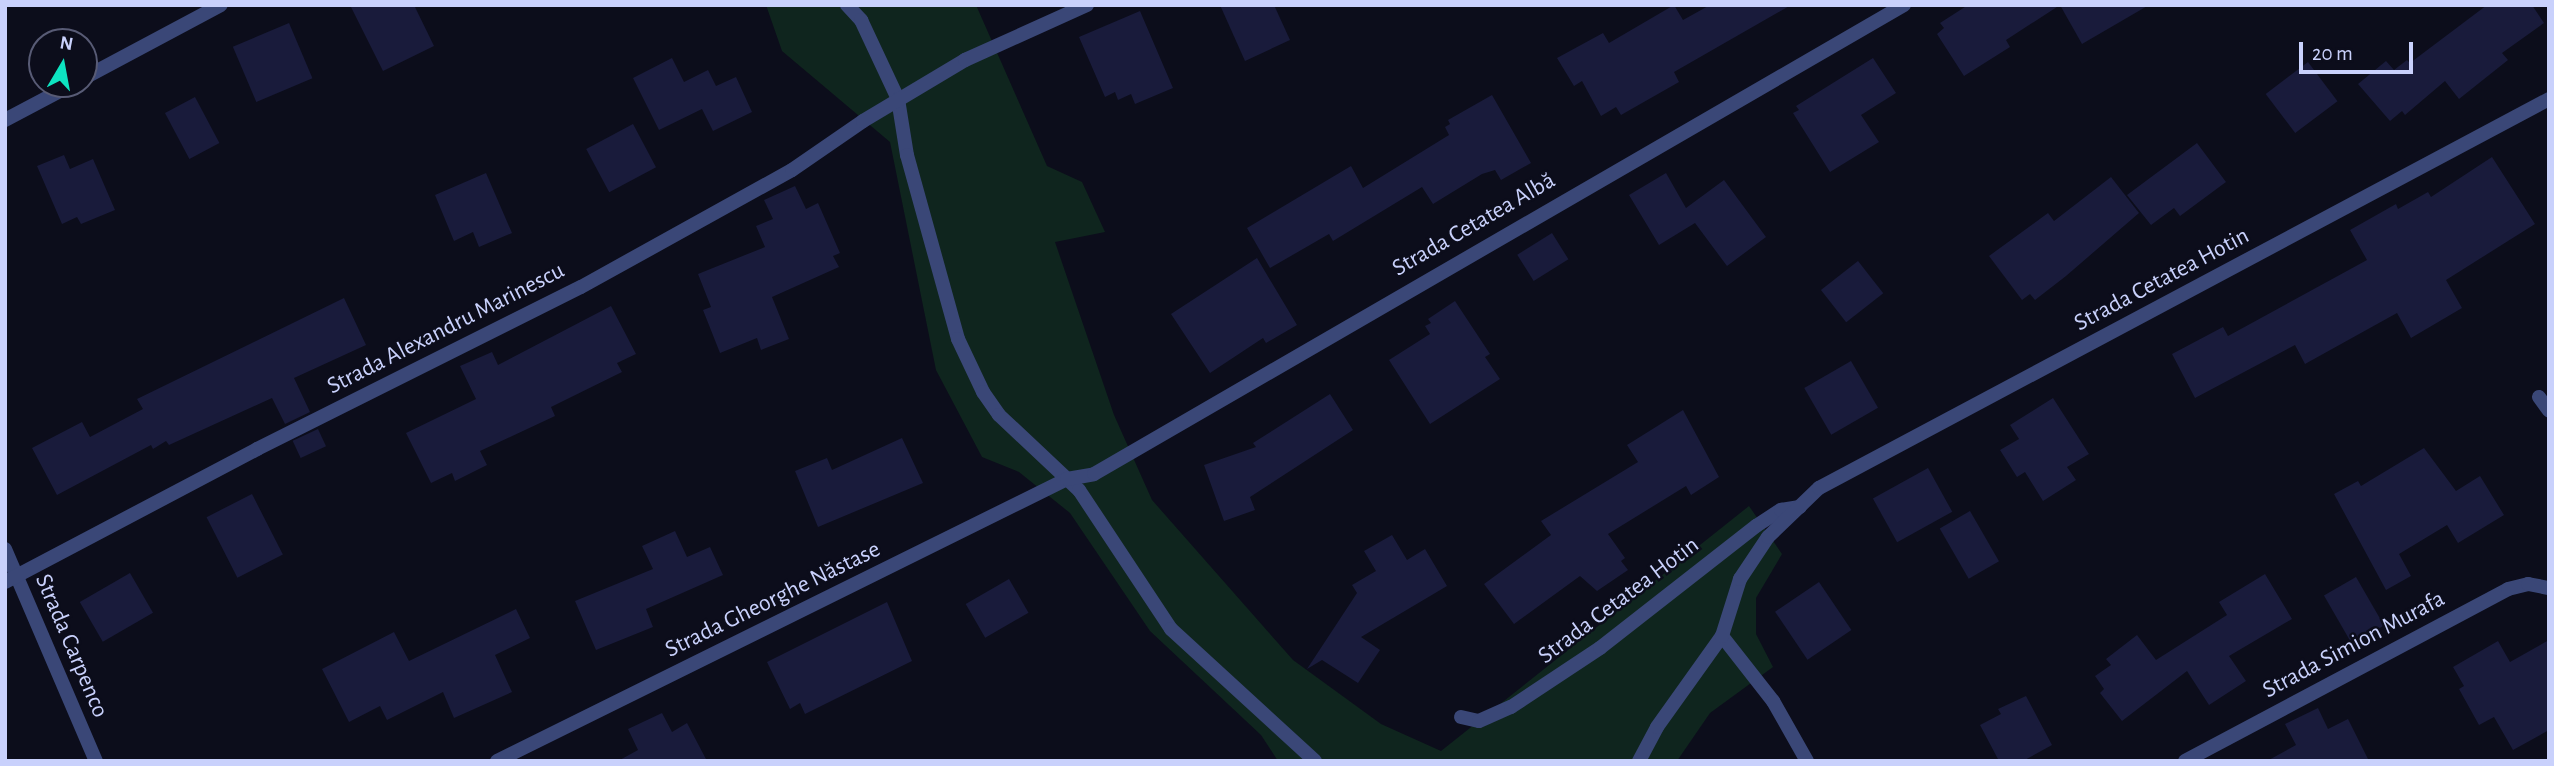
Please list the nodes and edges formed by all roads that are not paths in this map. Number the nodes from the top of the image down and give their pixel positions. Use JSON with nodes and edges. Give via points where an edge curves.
{"nodes":[{"id":1,"x":221,"y":5,"type":"edge"},
{"id":2,"x":847,"y":5,"type":"edge"},
{"id":3,"x":1087,"y":5,"type":"edge"},
{"id":4,"x":1904,"y":5,"type":"edge"},
{"id":5,"x":98,"y":71,"type":"edge"},
{"id":6,"x":47,"y":98,"type":"edge"},
{"id":7,"x":898,"y":99,"type":"junction"},
{"id":8,"x":2549,"y":99,"type":"edge"},
{"id":9,"x":5,"y":120,"type":"edge"},
{"id":10,"x":2539,"y":397,"type":"dead end"},
{"id":11,"x":2549,"y":411,"type":"edge"},
{"id":12,"x":1067,"y":479,"type":"junction"},
{"id":13,"x":1800,"y":507,"type":"junction"},
{"id":14,"x":5,"y":550,"type":"edge"},
{"id":15,"x":11,"y":579,"type":"edge"},
{"id":16,"x":2549,"y":587,"type":"edge"},
{"id":17,"x":1722,"y":636,"type":"junction"},
{"id":18,"x":1461,"y":717,"type":"dead end"},
{"id":19,"x":2188,"y":760,"type":"edge"},
{"id":20,"x":96,"y":761,"type":"edge"},
{"id":21,"x":497,"y":761,"type":"edge"},
{"id":22,"x":1315,"y":761,"type":"edge"},
{"id":23,"x":1639,"y":761,"type":"edge"},
{"id":24,"x":1807,"y":761,"type":"edge"}],
"edges":[{"from":1,"to":5,"type":"street"},
{"from":2,"to":7,"type":"street","via":[[861,20]]},
{"from":3,"to":7,"type":"street","name":"Strada Alexandru Marinescu","via":[[1024,30]]},
{"from":4,"to":12,"type":"street","name":"Strada Cetatea Albă","via":[[1476,249],[1165,434],[1094,474]]},
{"from":6,"to":9,"type":"street"},
{"from":7,"to":12,"type":"street","via":[[907,155],[958,339],[999,415]]},
{"from":7,"to":15,"type":"street","name":"Strada Alexandru Marinescu","via":[[792,170],[580,287]]},
{"from":8,"to":13,"type":"street","name":"Strada Cetatea Hotin","via":[[1819,488]]},
{"from":10,"to":11,"type":"street"},
{"from":12,"to":21,"type":"street","name":"Strada Gheorghe Năstase"},
{"from":12,"to":22,"type":"street","via":[[1079,490],[1171,629]]},
{"from":13,"to":17,"type":"street","name":"Strada Cetatea Hotin","via":[[1768,537],[1740,579]]},
{"from":13,"to":18,"type":"street","name":"Strada Cetatea Hotin","via":[[1781,510],[1756,526],[1600,649],[1511,707],[1479,721]]},
{"from":14,"to":15,"type":"street","name":"Strada Carpenco"},
{"from":15,"to":20,"type":"street","name":"Strada Carpenco"},
{"from":16,"to":19,"type":"street","name":"Strada Simion Murafa","via":[[2528,584],[2508,589]]},
{"from":17,"to":23,"type":"street","name":"Strada Cetatea Hotin"},
{"from":17,"to":24,"type":"street","via":[[1773,701]]}]}
